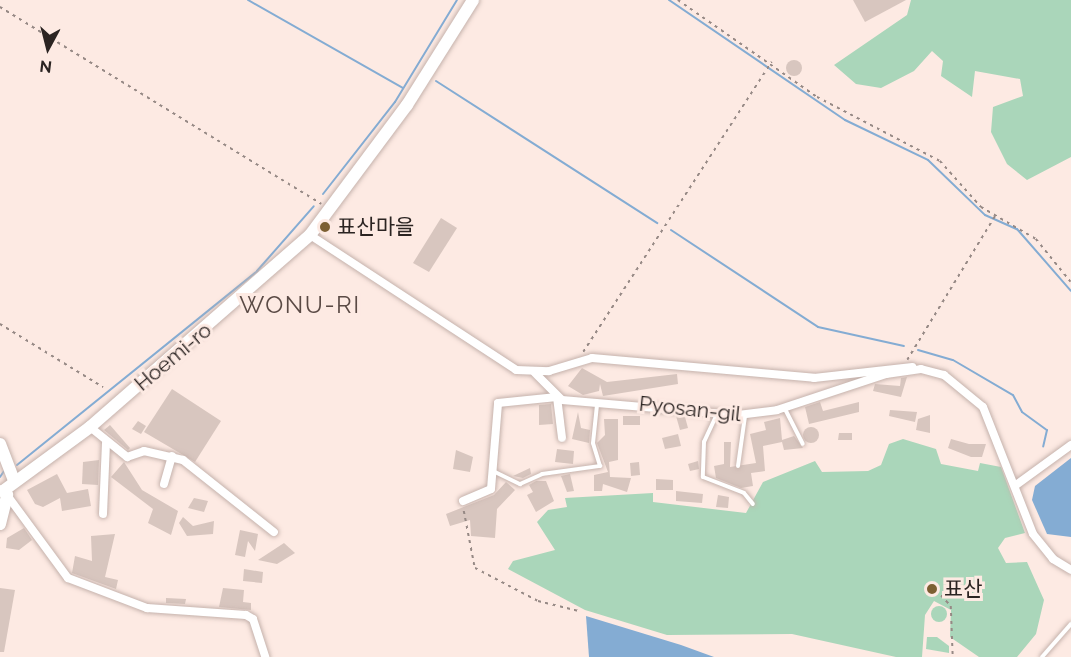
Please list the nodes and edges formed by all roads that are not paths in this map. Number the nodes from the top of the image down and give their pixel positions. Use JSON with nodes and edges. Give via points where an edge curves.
{"nodes":[{"id":1,"x":473,"y":0,"type":"edge"},
{"id":2,"x":310,"y":235,"type":"junction"},
{"id":3,"x":921,"y":369,"type":"junction"},
{"id":4,"x":535,"y":373,"type":"junction"},
{"id":5,"x":557,"y":397,"type":"junction"},
{"id":6,"x":597,"y":401,"type":"junction"},
{"id":7,"x":784,"y":408,"type":"junction"},
{"id":8,"x":717,"y":414,"type":"junction"},
{"id":9,"x":745,"y":415,"type":"junction"},
{"id":10,"x":90,"y":426,"type":"junction"},
{"id":11,"x":562,"y":438,"type":"dead end"},
{"id":12,"x":106,"y":443,"type":"junction"},
{"id":13,"x":0,"y":444,"type":"edge"},
{"id":14,"x":803,"y":444,"type":"dead end"},
{"id":15,"x":1071,"y":445,"type":"edge"},
{"id":16,"x":172,"y":456,"type":"junction"},
{"id":17,"x":738,"y":466,"type":"dead end"},
{"id":18,"x":495,"y":472,"type":"junction"},
{"id":19,"x":14,"y":481,"type":"junction"},
{"id":20,"x":164,"y":484,"type":"dead end"},
{"id":21,"x":1016,"y":485,"type":"junction"},
{"id":22,"x":7,"y":495,"type":"junction"},
{"id":23,"x":463,"y":501,"type":"road end"},
{"id":24,"x":753,"y":504,"type":"dead end"},
{"id":25,"x":103,"y":514,"type":"dead end"},
{"id":26,"x":0,"y":524,"type":"edge"},
{"id":27,"x":274,"y":532,"type":"dead end"},
{"id":28,"x":1071,"y":570,"type":"edge"},
{"id":29,"x":1071,"y":624,"type":"edge"},
{"id":30,"x":265,"y":657,"type":"edge"},
{"id":31,"x":1042,"y":657,"type":"edge"}],
"edges":[{"from":1,"to":2,"type":"street","name":"Hoemi-ro","via":[[407,105]]},
{"from":2,"to":4,"type":"street","via":[[516,370]]},
{"from":2,"to":10,"type":"street","name":"Hoemi-ro"},
{"from":3,"to":4,"type":"street","name":"Pyosan-gil","via":[[905,366],[814,378],[577,360]]},
{"from":3,"to":7,"type":"street","name":"Pyosan-gil","via":[[842,385]]},
{"from":3,"to":21,"type":"street","name":"Pyosan-gil","via":[[957,383],[983,407]]},
{"from":4,"to":5,"type":"street"},
{"from":5,"to":6,"type":"street","name":"Pyosan-gil"},
{"from":5,"to":11,"type":"street"},
{"from":5,"to":18,"type":"street","name":"Pyosan-gil","via":[[498,402]]},
{"from":6,"to":8,"type":"street","name":"Pyosan-gil"},
{"from":6,"to":18,"type":"lane","via":[[593,443],[600,466],[542,474],[520,484]]},
{"from":7,"to":9,"type":"street","name":"Pyosan-gil"},
{"from":7,"to":14,"type":"lane"},
{"from":8,"to":9,"type":"street","name":"Pyosan-gil"},
{"from":8,"to":24,"type":"lane","via":[[704,442],[703,477],[744,493]]},
{"from":9,"to":17,"type":"lane"},
{"from":10,"to":12,"type":"street"},
{"from":10,"to":19,"type":"street","name":"Hoemi-ro"},
{"from":12,"to":16,"type":"street","via":[[127,457],[144,451]]},
{"from":12,"to":25,"type":"street"},
{"from":13,"to":19,"type":"street"},
{"from":15,"to":21,"type":"street"},
{"from":16,"to":20,"type":"street"},
{"from":16,"to":27,"type":"street"},
{"from":18,"to":23,"type":"street","via":[[491,489]]},
{"from":19,"to":22,"type":"street","name":"Hoemi-ro","via":[[3,491]]},
{"from":21,"to":28,"type":"street","name":"Pyosan-gil","via":[[1041,547]]},
{"from":22,"to":26,"type":"street","name":"Hoemi-ro"},
{"from":22,"to":30,"type":"street","via":[[68,578],[147,608],[246,615],[253,619]]},
{"from":29,"to":31,"type":"lane"}]}
